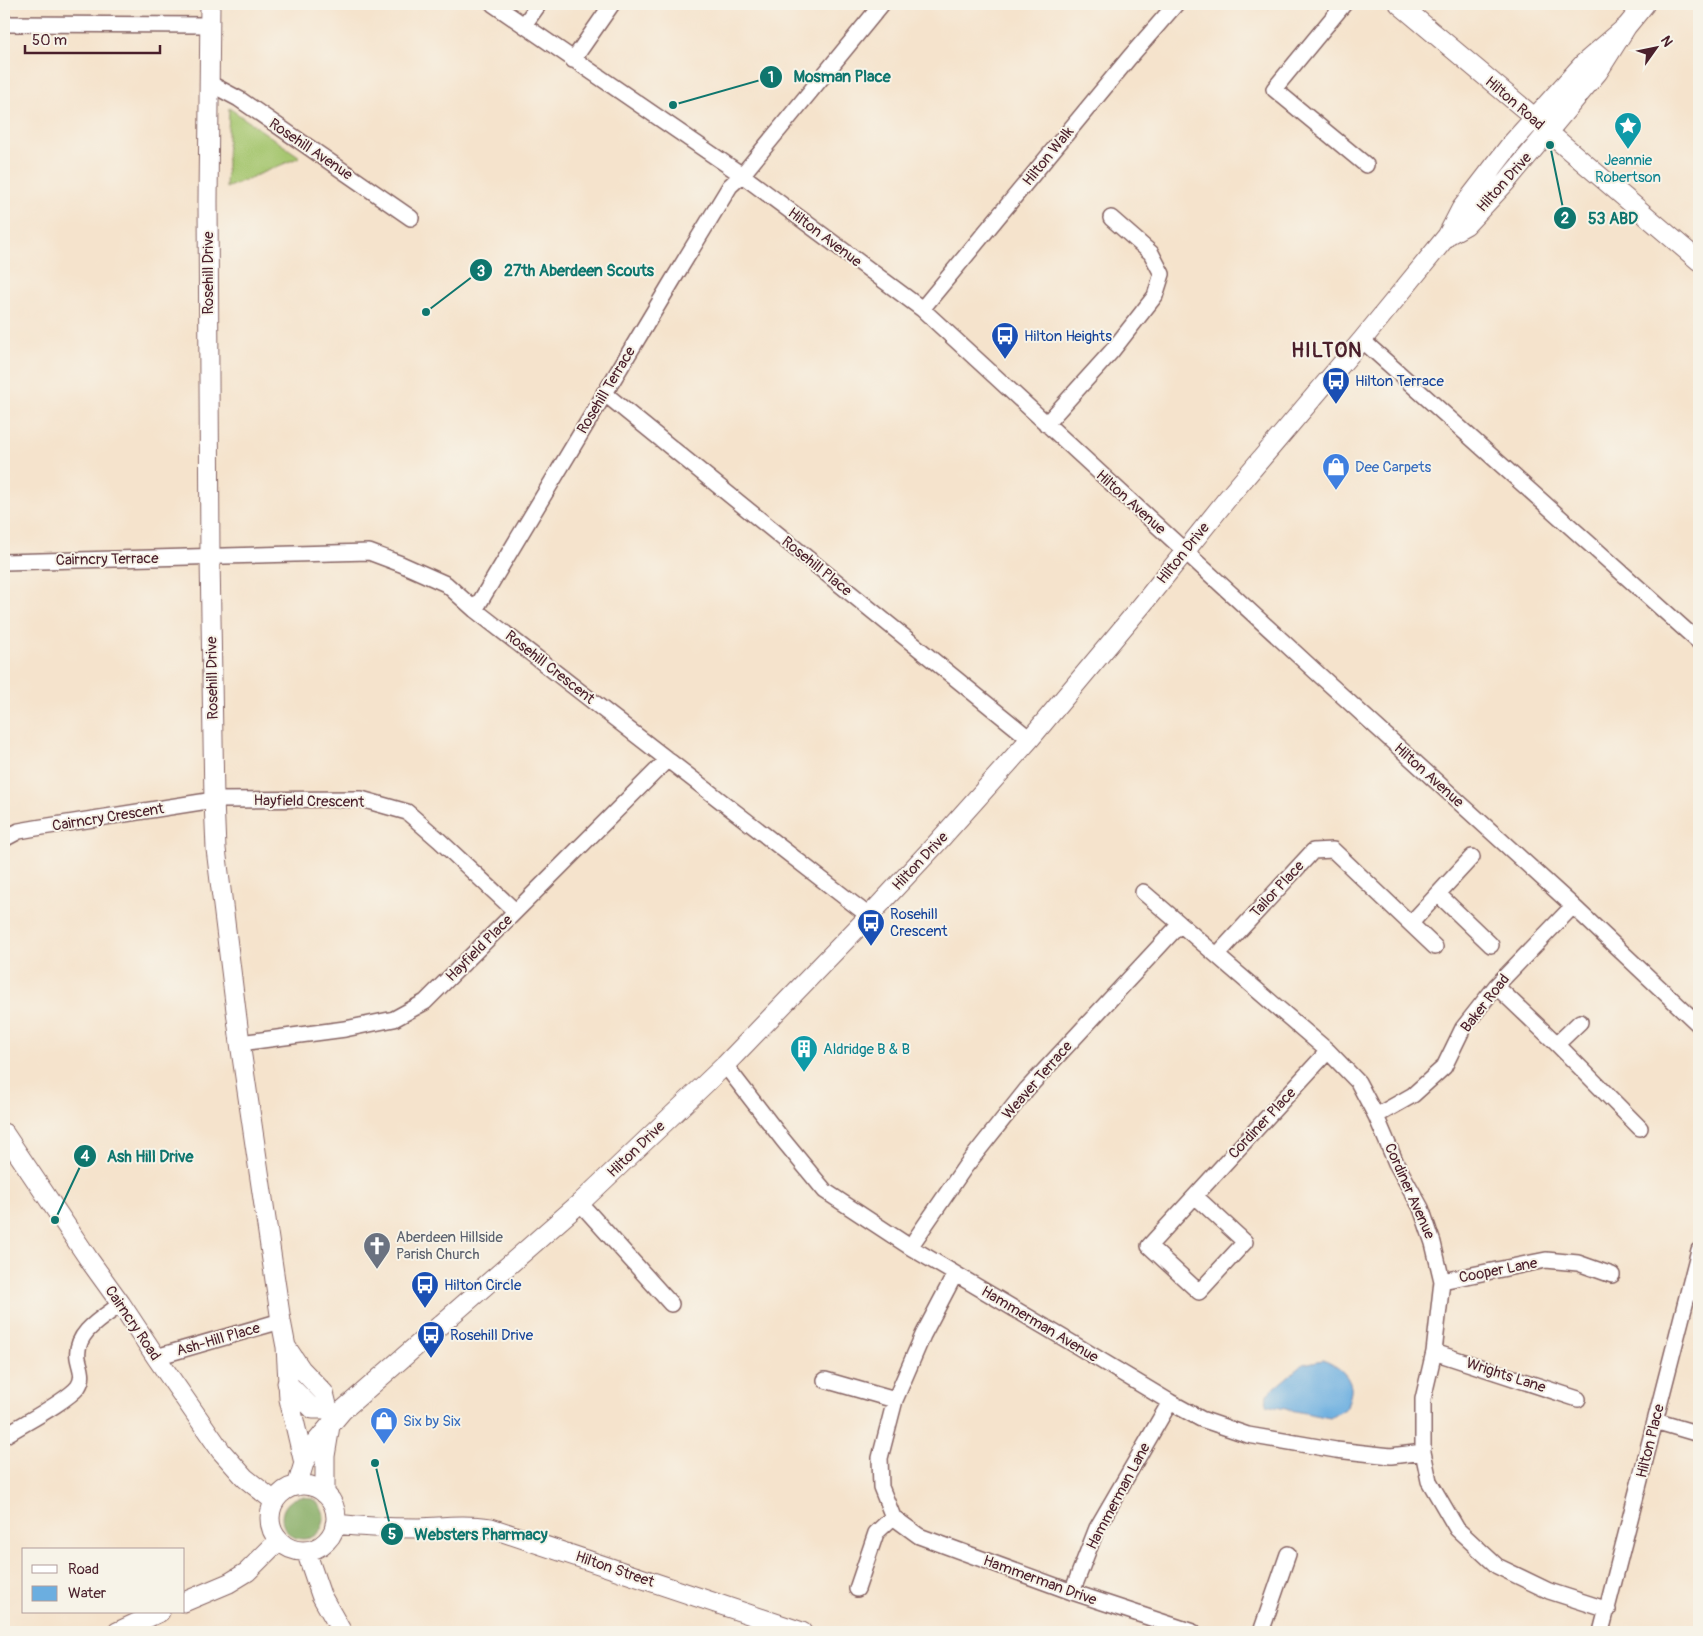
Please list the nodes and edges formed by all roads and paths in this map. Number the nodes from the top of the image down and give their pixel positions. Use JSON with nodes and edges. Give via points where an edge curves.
{"nodes":[{"id":1,"x":210,"y":4,"type":"edge"},
{"id":2,"x":493,"y":4,"type":"edge"},
{"id":3,"x":539,"y":4,"type":"edge"},
{"id":4,"x":612,"y":4,"type":"edge"},
{"id":5,"x":882,"y":4,"type":"edge"},
{"id":6,"x":1176,"y":4,"type":"edge"},
{"id":7,"x":1344,"y":4,"type":"edge"},
{"id":8,"x":1399,"y":4,"type":"edge"},
{"id":9,"x":1645,"y":4,"type":"edge"},
{"id":10,"x":4,"y":24,"type":"edge"},
{"id":11,"x":209,"y":25,"type":"junction"},
{"id":12,"x":524,"y":25,"type":"junction"},
{"id":13,"x":573,"y":60,"type":"junction"},
{"id":14,"x":209,"y":83,"type":"junction"},
{"id":15,"x":1542,"y":125,"type":"junction"},
{"id":16,"x":1366,"y":165,"type":"dead end"},
{"id":17,"x":742,"y":175,"type":"junction"},
{"id":18,"x":411,"y":218,"type":"dead end"},
{"id":19,"x":1110,"y":218,"type":"dead end"},
{"id":20,"x":1699,"y":261,"type":"edge"},
{"id":21,"x":922,"y":309,"type":"junction"},
{"id":22,"x":1362,"y":340,"type":"junction"},
{"id":23,"x":604,"y":393,"type":"junction"},
{"id":24,"x":1046,"y":424,"type":"junction"},
{"id":25,"x":1184,"y":550,"type":"junction"},
{"id":26,"x":210,"y":556,"type":"junction"},
{"id":27,"x":4,"y":562,"type":"edge"},
{"id":28,"x":475,"y":610,"type":"junction"},
{"id":29,"x":1699,"y":642,"type":"edge"},
{"id":30,"x":1030,"y":739,"type":"junction"},
{"id":31,"x":668,"y":759,"type":"junction"},
{"id":32,"x":214,"y":800,"type":"junction"},
{"id":33,"x":4,"y":839,"type":"edge"},
{"id":34,"x":1472,"y":857,"type":"dead end"},
{"id":35,"x":1143,"y":892,"type":"dead end"},
{"id":36,"x":1438,"y":894,"type":"junction"},
{"id":37,"x":1573,"y":906,"type":"junction"},
{"id":38,"x":515,"y":911,"type":"junction"},
{"id":39,"x":869,"y":916,"type":"junction"},
{"id":40,"x":1411,"y":923,"type":"junction"},
{"id":41,"x":1180,"y":924,"type":"junction"},
{"id":42,"x":1491,"y":945,"type":"dead end"},
{"id":43,"x":1435,"y":947,"type":"dead end"},
{"id":44,"x":1217,"y":955,"type":"junction"},
{"id":45,"x":1496,"y":986,"type":"junction"},
{"id":46,"x":1580,"y":1022,"type":"dead end"},
{"id":47,"x":1699,"y":1025,"type":"edge"},
{"id":48,"x":240,"y":1043,"type":"junction"},
{"id":49,"x":1557,"y":1044,"type":"junction"},
{"id":50,"x":1328,"y":1051,"type":"junction"},
{"id":51,"x":725,"y":1065,"type":"junction"},
{"id":52,"x":1376,"y":1116,"type":"junction"},
{"id":53,"x":1640,"y":1128,"type":"dead end"},
{"id":54,"x":4,"y":1133,"type":"edge"},
{"id":55,"x":1195,"y":1196,"type":"junction"},
{"id":56,"x":580,"y":1204,"type":"junction"},
{"id":57,"x":910,"y":1247,"type":"junction"},
{"id":58,"x":1699,"y":1250,"type":"edge"},
{"id":59,"x":955,"y":1274,"type":"junction"},
{"id":60,"x":1612,"y":1275,"type":"dead end"},
{"id":61,"x":1442,"y":1281,"type":"junction"},
{"id":62,"x":121,"y":1304,"type":"junction"},
{"id":63,"x":671,"y":1304,"type":"dead end"},
{"id":64,"x":281,"y":1321,"type":"junction"},
{"id":65,"x":286,"y":1347,"type":"junction"},
{"id":66,"x":1434,"y":1352,"type":"junction"},
{"id":67,"x":156,"y":1357,"type":"junction"},
{"id":68,"x":825,"y":1380,"type":"dead end"},
{"id":69,"x":288,"y":1383,"type":"junction"},
{"id":70,"x":1578,"y":1399,"type":"dead end"},
{"id":71,"x":895,"y":1400,"type":"junction"},
{"id":72,"x":1170,"y":1402,"type":"junction"},
{"id":73,"x":332,"y":1417,"type":"junction"},
{"id":74,"x":1655,"y":1421,"type":"junction"},
{"id":75,"x":1699,"y":1434,"type":"edge"},
{"id":76,"x":4,"y":1436,"type":"edge"},
{"id":77,"x":1423,"y":1452,"type":"junction"},
{"id":78,"x":304,"y":1463,"type":"junction"},
{"id":79,"x":297,"y":1486,"type":"junction"},
{"id":80,"x":325,"y":1494,"type":"junction"},
{"id":81,"x":274,"y":1501,"type":"junction"},
{"id":82,"x":893,"y":1518,"type":"junction"},
{"id":83,"x":335,"y":1524,"type":"junction"},
{"id":84,"x":278,"y":1541,"type":"junction"},
{"id":85,"x":306,"y":1551,"type":"junction"},
{"id":86,"x":1288,"y":1554,"type":"dead end"},
{"id":87,"x":857,"y":1589,"type":"dead end"},
{"id":88,"x":1072,"y":1592,"type":"junction"},
{"id":89,"x":185,"y":1602,"type":"edge"},
{"id":90,"x":1608,"y":1610,"type":"junction"},
{"id":91,"x":156,"y":1614,"type":"edge"},
{"id":92,"x":117,"y":1632,"type":"edge"},
{"id":93,"x":342,"y":1632,"type":"edge"},
{"id":94,"x":802,"y":1632,"type":"edge"},
{"id":95,"x":1193,"y":1632,"type":"edge"},
{"id":96,"x":1261,"y":1632,"type":"edge"},
{"id":97,"x":1601,"y":1632,"type":"edge"}],
"edges":[{"from":1,"to":11,"type":"street","name":"Rosehill Drive"},
{"from":2,"to":12,"type":"street","name":"Hilton Avenue"},
{"from":3,"to":12,"type":"street"},
{"from":4,"to":13,"type":"street"},
{"from":5,"to":17,"type":"street","name":"Rosehill Terrace"},
{"from":6,"to":21,"type":"street","name":"Hilton Walk"},
{"from":7,"to":16,"type":"street","via":[[1274,90]]},
{"from":8,"to":15,"type":"street","name":"Hilton Road"},
{"from":9,"to":15,"type":"street","name":"Hilton Drive","via":[[1627,26],[1583,64]]},
{"from":10,"to":11,"type":"street"},
{"from":11,"to":14,"type":"street","name":"Rosehill Drive"},
{"from":12,"to":13,"type":"street","name":"Hilton Avenue"},
{"from":13,"to":17,"type":"street","name":"Hilton Avenue"},
{"from":14,"to":18,"type":"street","name":"Rosehill Avenue","via":[[239,99]]},
{"from":14,"to":26,"type":"street","name":"Rosehill Drive"},
{"from":15,"to":20,"type":"street","name":"Hilton Road"},
{"from":15,"to":22,"type":"street","name":"Hilton Drive","via":[[1511,144],[1477,186],[1447,236]]},
{"from":17,"to":21,"type":"street","name":"Hilton Avenue"},
{"from":17,"to":23,"type":"street","name":"Rosehill Terrace","via":[[730,186]]},
{"from":19,"to":24,"type":"street","via":[[1151,253],[1162,274],[1155,296],[1112,352]]},
{"from":21,"to":24,"type":"street","name":"Hilton Avenue"},
{"from":22,"to":25,"type":"street","name":"Hilton Drive"},
{"from":22,"to":29,"type":"street"},
{"from":23,"to":28,"type":"street","name":"Rosehill Terrace"},
{"from":23,"to":30,"type":"street","name":"Rosehill Place"},
{"from":24,"to":25,"type":"street","name":"Hilton Avenue"},
{"from":25,"to":30,"type":"street","name":"Hilton Drive"},
{"from":25,"to":37,"type":"street","name":"Hilton Avenue"},
{"from":26,"to":27,"type":"street","name":"Cairncry Terrace"},
{"from":26,"to":28,"type":"street","name":"Rosehill Crescent","via":[[369,552],[446,584]]},
{"from":26,"to":32,"type":"street","name":"Rosehill Drive"},
{"from":28,"to":31,"type":"street","name":"Rosehill Crescent"},
{"from":30,"to":39,"type":"street","name":"Hilton Drive"},
{"from":31,"to":38,"type":"street","name":"Hayfield Place"},
{"from":31,"to":39,"type":"street","name":"Rosehill Crescent"},
{"from":32,"to":33,"type":"street","name":"Cairncry Crescent","via":[[19,831]]},
{"from":32,"to":38,"type":"street","name":"Hayfield Crescent","via":[[361,800],[406,812]]},
{"from":32,"to":48,"type":"street","name":"Rosehill Drive","via":[[216,849]]},
{"from":34,"to":36,"type":"street"},
{"from":35,"to":41,"type":"street","name":"Cordiner Avenue"},
{"from":36,"to":40,"type":"street"},
{"from":36,"to":42,"type":"street"},
{"from":37,"to":45,"type":"street","name":"Baker Road"},
{"from":37,"to":47,"type":"street","name":"Hilton Avenue"},
{"from":38,"to":48,"type":"street","name":"Hayfield Place","via":[[425,1002],[394,1019]]},
{"from":39,"to":51,"type":"street","name":"Hilton Drive"},
{"from":40,"to":43,"type":"street","name":"Tailor Place"},
{"from":40,"to":44,"type":"street","name":"Tailor Place","via":[[1333,850],[1313,851]]},
{"from":41,"to":44,"type":"street","name":"Cordiner Avenue"},
{"from":41,"to":57,"type":"street","name":"Weaver Terrace","via":[[1026,1089],[965,1167]]},
{"from":44,"to":50,"type":"street","name":"Cordiner Avenue"},
{"from":45,"to":49,"type":"street"},
{"from":45,"to":52,"type":"street","name":"Baker Road","via":[[1463,1028],[1444,1067],[1413,1095]]},
{"from":46,"to":49,"type":"street"},
{"from":48,"to":64,"type":"street","name":"Rosehill Drive"},
{"from":49,"to":53,"type":"street"},
{"from":50,"to":52,"type":"street","name":"Cordiner Avenue","via":[[1358,1082]]},
{"from":50,"to":55,"type":"street","name":"Cordiner Place"},
{"from":51,"to":56,"type":"street","name":"Hilton Drive"},
{"from":51,"to":57,"type":"street","name":"Hammerman Avenue","via":[[825,1191]]},
{"from":52,"to":61,"type":"street","name":"Cordiner Avenue","via":[[1396,1163],[1421,1208]]},
{"from":54,"to":62,"type":"street","name":"Cairncry Road"},
{"from":55,"to":55,"type":"street","name":"Cordiner Place","via":[[1149,1246],[1199,1292],[1245,1242]]},
{"from":56,"to":63,"type":"street"},
{"from":56,"to":73,"type":"street","name":"Hilton Drive"},
{"from":57,"to":59,"type":"street","name":"Hammerman Avenue"},
{"from":58,"to":74,"type":"street","name":"Hilton Place"},
{"from":59,"to":71,"type":"street","via":[[923,1335]]},
{"from":59,"to":72,"type":"street","name":"Hammerman Avenue"},
{"from":60,"to":61,"type":"street","name":"Cooper Lane","via":[[1578,1263],[1546,1260]]},
{"from":61,"to":66,"type":"street","name":"Cordiner Avenue"},
{"from":62,"to":67,"type":"street","name":"Cairncry Road"},
{"from":62,"to":76,"type":"street","via":[[92,1326],[80,1340],[78,1358],[82,1377],[72,1393]]},
{"from":64,"to":65,"type":"street","name":"Rosehill Drive"},
{"from":64,"to":67,"type":"street","name":"Ash-Hill Place"},
{"from":65,"to":69,"type":"street","name":"Rosehill Drive"},
{"from":65,"to":73,"type":"street","name":"Rosehill Drive","via":[[324,1393]]},
{"from":66,"to":70,"type":"street","name":"Wrights Lane"},
{"from":66,"to":77,"type":"street","name":"Cordiner Avenue","via":[[1423,1399]]},
{"from":67,"to":81,"type":"street","name":"Cairncry Road","via":[[221,1451],[245,1478]]},
{"from":68,"to":71,"type":"street"},
{"from":69,"to":73,"type":"street","via":[[313,1409]]},
{"from":69,"to":78,"type":"street","name":"Rosehill Drive"},
{"from":71,"to":82,"type":"street","via":[[880,1458],[881,1487]]},
{"from":72,"to":77,"type":"street","name":"Hammerman Avenue","via":[[1201,1419],[1248,1435],[1391,1456]]},
{"from":72,"to":88,"type":"street","name":"Hammerman Lane","via":[[1097,1528]]},
{"from":73,"to":78,"type":"street","name":"Hilton Drive"},
{"from":73,"to":80,"type":"street"},
{"from":74,"to":75,"type":"street"},
{"from":74,"to":90,"type":"street","name":"Hilton Place"},
{"from":77,"to":90,"type":"street","name":"Cordiner Avenue","via":[[1429,1481],[1457,1529],[1497,1566],[1549,1591]]},
{"from":78,"to":79,"type":"street","name":"Hilton Drive"},
{"from":79,"to":80,"type":"street","via":[[312,1486]]},
{"from":79,"to":81,"type":"street","via":[[288,1488]]},
{"from":80,"to":83,"type":"street","via":[[334,1508]]},
{"from":81,"to":84,"type":"street","via":[[270,1522]]},
{"from":82,"to":87,"type":"street","via":[[876,1533]]},
{"from":82,"to":88,"type":"street","name":"Hammerman Drive","via":[[919,1536]]},
{"from":83,"to":85,"type":"street","via":[[325,1543]]},
{"from":83,"to":94,"type":"street","name":"Hilton Street","via":[[418,1528],[473,1525],[491,1528]]},
{"from":84,"to":85,"type":"street","via":[[296,1551]]},
{"from":84,"to":89,"type":"street","via":[[247,1572]]},
{"from":85,"to":93,"type":"street","via":[[321,1595]]},
{"from":86,"to":96,"type":"street"},
{"from":88,"to":95,"type":"street","name":"Hammerman Drive"},
{"from":90,"to":97,"type":"street","name":"Hilton Place"},
{"from":91,"to":92,"type":"street"}]}
